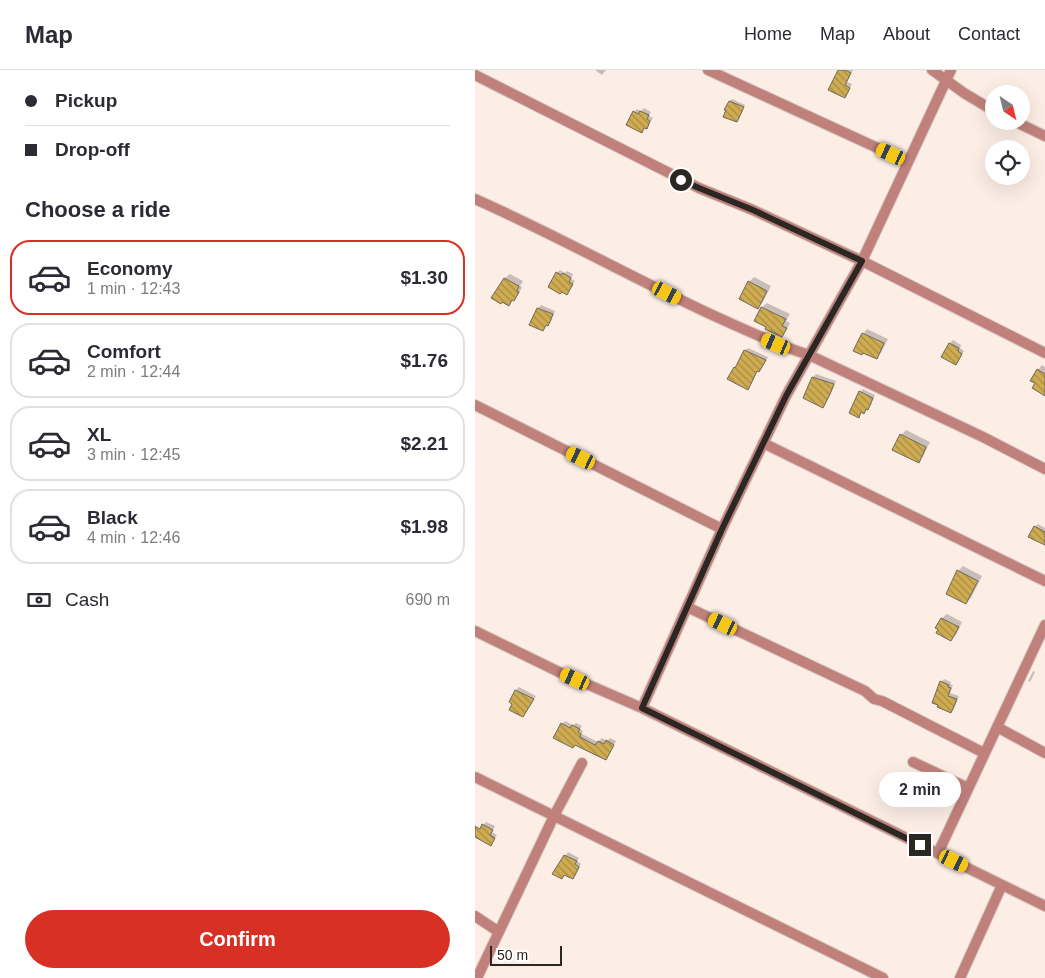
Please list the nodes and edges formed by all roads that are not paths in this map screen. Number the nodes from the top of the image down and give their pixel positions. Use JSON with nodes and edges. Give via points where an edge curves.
{"nodes":[{"id":1,"x":707,"y":70,"type":"edge"},
{"id":2,"x":932,"y":70,"type":"edge"},
{"id":3,"x":951,"y":70,"type":"edge"},
{"id":4,"x":475,"y":75,"type":"edge"},
{"id":5,"x":946,"y":81,"type":"junction"},
{"id":6,"x":985,"y":106,"type":"edge"},
{"id":7,"x":1030,"y":129,"type":"edge"},
{"id":8,"x":1045,"y":136,"type":"edge"},
{"id":9,"x":908,"y":162,"type":"junction"},
{"id":10,"x":475,"y":199,"type":"edge"},
{"id":11,"x":862,"y":261,"type":"junction"},
{"id":12,"x":1045,"y":353,"type":"edge"},
{"id":13,"x":809,"y":355,"type":"junction"},
{"id":14,"x":475,"y":405,"type":"edge"},
{"id":15,"x":763,"y":443,"type":"junction"},
{"id":16,"x":1045,"y":469,"type":"edge"},
{"id":17,"x":722,"y":529,"type":"junction"},
{"id":18,"x":1045,"y":581,"type":"edge"},
{"id":19,"x":687,"y":607,"type":"junction"},
{"id":20,"x":1045,"y":625,"type":"edge"},
{"id":21,"x":475,"y":631,"type":"edge"},
{"id":22,"x":642,"y":708,"type":"junction"},
{"id":23,"x":997,"y":727,"type":"junction"},
{"id":24,"x":984,"y":753,"type":"junction"},
{"id":25,"x":1045,"y":753,"type":"edge"},
{"id":26,"x":913,"y":762,"type":"dead end"},
{"id":27,"x":582,"y":763,"type":"dead end"},
{"id":28,"x":475,"y":777,"type":"edge"},
{"id":29,"x":968,"y":788,"type":"junction"},
{"id":30,"x":554,"y":816,"type":"junction"},
{"id":31,"x":937,"y":854,"type":"junction"},
{"id":32,"x":1002,"y":885,"type":"junction"},
{"id":33,"x":1045,"y":906,"type":"edge"},
{"id":34,"x":475,"y":916,"type":"edge"},
{"id":35,"x":499,"y":932,"type":"junction"},
{"id":36,"x":477,"y":978,"type":"edge"},
{"id":37,"x":883,"y":978,"type":"edge"},
{"id":38,"x":960,"y":978,"type":"edge"}],
"edges":[{"from":1,"to":9,"type":"street"},
{"from":2,"to":5,"type":"street"},
{"from":3,"to":5,"type":"street"},
{"from":4,"to":11,"type":"street","via":[[699,188]]},
{"from":5,"to":6,"type":"street"},
{"from":5,"to":9,"type":"street"},
{"from":7,"to":8,"type":"street"},
{"from":9,"to":11,"type":"street"},
{"from":10,"to":13,"type":"street","via":[[764,339]]},
{"from":11,"to":12,"type":"street"},
{"from":11,"to":13,"type":"street"},
{"from":13,"to":15,"type":"street"},
{"from":13,"to":16,"type":"street"},
{"from":14,"to":17,"type":"street"},
{"from":15,"to":17,"type":"street"},
{"from":15,"to":18,"type":"street"},
{"from":17,"to":19,"type":"street"},
{"from":19,"to":22,"type":"street"},
{"from":19,"to":24,"type":"street","via":[[865,691],[874,699]]},
{"from":20,"to":23,"type":"street"},
{"from":21,"to":22,"type":"street"},
{"from":22,"to":31,"type":"street"},
{"from":23,"to":24,"type":"street"},
{"from":23,"to":25,"type":"street"},
{"from":24,"to":29,"type":"street"},
{"from":26,"to":29,"type":"street"},
{"from":27,"to":30,"type":"street"},
{"from":28,"to":30,"type":"street"},
{"from":29,"to":31,"type":"street"},
{"from":30,"to":35,"type":"street"},
{"from":30,"to":37,"type":"street"},
{"from":31,"to":32,"type":"street"},
{"from":32,"to":33,"type":"street"},
{"from":32,"to":38,"type":"street"},
{"from":34,"to":35,"type":"street"},
{"from":35,"to":36,"type":"street"}]}
